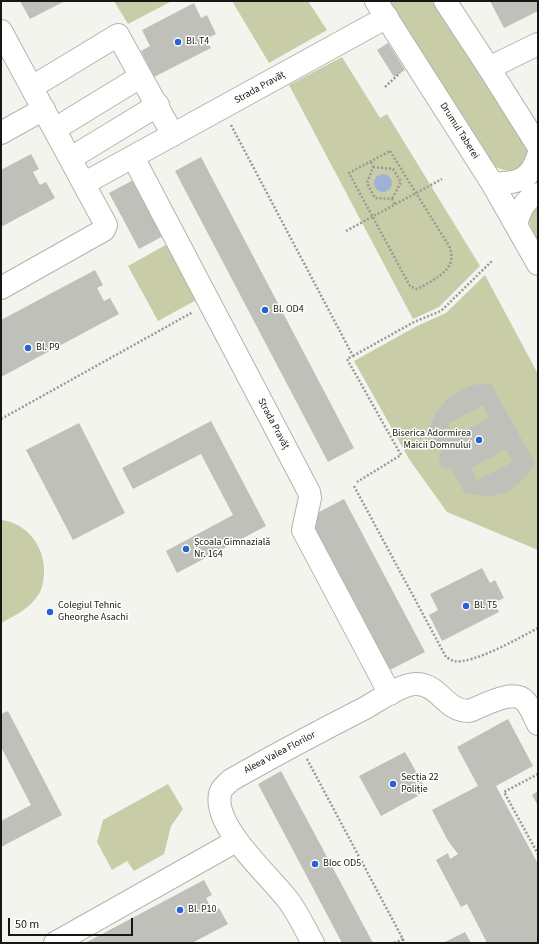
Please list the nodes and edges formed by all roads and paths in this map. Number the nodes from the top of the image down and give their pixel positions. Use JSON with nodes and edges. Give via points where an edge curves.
{"nodes":[{"id":1,"x":444,"y":1,"type":"edge"},
{"id":2,"x":382,"y":9,"type":"edge"},
{"id":3,"x":1,"y":31,"type":"edge"},
{"id":4,"x":538,"y":44,"type":"edge"},
{"id":5,"x":489,"y":68,"type":"junction"},
{"id":6,"x":400,"y":73,"type":"dead end"},
{"id":7,"x":140,"y":77,"type":"junction"},
{"id":8,"x":32,"y":87,"type":"junction"},
{"id":9,"x":385,"y":87,"type":"dead end"},
{"id":10,"x":158,"y":106,"type":"junction"},
{"id":11,"x":222,"y":108,"type":"junction"},
{"id":12,"x":44,"y":110,"type":"junction"},
{"id":13,"x":55,"y":129,"type":"junction"},
{"id":14,"x":1,"y":133,"type":"edge"},
{"id":15,"x":173,"y":135,"type":"junction"},
{"id":16,"x":538,"y":146,"type":"edge"},
{"id":17,"x":538,"y":156,"type":"edge"},
{"id":18,"x":133,"y":157,"type":"junction"},
{"id":19,"x":71,"y":158,"type":"junction"},
{"id":20,"x":371,"y":162,"type":"junction"},
{"id":21,"x":373,"y":167,"type":"junction"},
{"id":22,"x":442,"y":179,"type":"dead end"},
{"id":23,"x":85,"y":183,"type":"junction"},
{"id":24,"x":492,"y":183,"type":"junction"},
{"id":25,"x":538,"y":194,"type":"edge"},
{"id":26,"x":392,"y":199,"type":"junction"},
{"id":27,"x":395,"y":204,"type":"junction"},
{"id":28,"x":516,"y":224,"type":"junction"},
{"id":29,"x":346,"y":231,"type":"dead end"},
{"id":30,"x":492,"y":261,"type":"dead end"},
{"id":31,"x":538,"y":264,"type":"edge"},
{"id":32,"x":1,"y":288,"type":"edge"},
{"id":33,"x":209,"y":302,"type":"junction"},
{"id":34,"x":353,"y":356,"type":"junction"},
{"id":35,"x":1,"y":418,"type":"edge"},
{"id":36,"x":357,"y":482,"type":"dead end"},
{"id":37,"x":354,"y":486,"type":"dead end"},
{"id":38,"x":538,"y":628,"type":"edge"},
{"id":39,"x":390,"y":694,"type":"junction"},
{"id":40,"x":538,"y":724,"type":"edge"},
{"id":41,"x":299,"y":743,"type":"junction"},
{"id":42,"x":538,"y":774,"type":"edge"},
{"id":43,"x":236,"y":841,"type":"junction"},
{"id":44,"x":538,"y":854,"type":"edge"},
{"id":45,"x":403,"y":939,"type":"junction"},
{"id":46,"x":55,"y":943,"type":"edge"},
{"id":47,"x":313,"y":943,"type":"edge"},
{"id":48,"x":394,"y":943,"type":"edge"},
{"id":49,"x":405,"y":943,"type":"edge"}],
"edges":[{"from":1,"to":5,"type":"street"},
{"from":2,"to":11,"type":"street","name":"Strada Pravăț"},
{"from":2,"to":24,"type":"street","name":"Drumul Taberei"},
{"from":3,"to":8,"type":"street"},
{"from":4,"to":5,"type":"street"},
{"from":5,"to":16,"type":"street"},
{"from":6,"to":9,"type":"path"},
{"from":7,"to":8,"type":"street","via":[[118,35]]},
{"from":7,"to":10,"type":"street"},
{"from":7,"to":13,"type":"street"},
{"from":8,"to":12,"type":"street"},
{"from":10,"to":15,"type":"street"},
{"from":10,"to":19,"type":"street"},
{"from":11,"to":15,"type":"street","name":"Strada Pravăț"},
{"from":11,"to":34,"type":"path"},
{"from":12,"to":13,"type":"street"},
{"from":12,"to":14,"type":"street"},
{"from":13,"to":19,"type":"street"},
{"from":15,"to":18,"type":"street","name":"Strada Pravăț"},
{"from":17,"to":24,"type":"street","via":[[530,172],[523,178],[515,182]]},
{"from":18,"to":23,"type":"street","name":"Strada Pravăț"},
{"from":18,"to":33,"type":"street","name":"Strada Pravăț"},
{"from":19,"to":23,"type":"street"},
{"from":20,"to":20,"type":"path","via":[[349,173],[410,286],[420,288],[446,272],[451,264],[451,249],[390,151]]},
{"from":20,"to":21,"type":"path"},
{"from":21,"to":26,"type":"path","via":[[367,183],[375,198]]},
{"from":21,"to":26,"type":"path","via":[[393,169],[401,182]]},
{"from":22,"to":27,"type":"path"},
{"from":23,"to":32,"type":"street","via":[[105,221],[104,230]]},
{"from":24,"to":28,"type":"street","name":"Drumul Taberei"},
{"from":25,"to":28,"type":"street","via":[[520,210]]},
{"from":26,"to":27,"type":"path"},
{"from":27,"to":29,"type":"path"},
{"from":28,"to":31,"type":"street","name":"Drumul Taberei"},
{"from":30,"to":34,"type":"path","via":[[442,311],[414,322]]},
{"from":33,"to":35,"type":"path"},
{"from":33,"to":39,"type":"street","name":"Strada Pravăț","via":[[309,492],[303,530]]},
{"from":34,"to":36,"type":"path","via":[[347,359],[400,455]]},
{"from":37,"to":38,"type":"path","via":[[446,657],[455,661],[470,658],[499,648]]},
{"from":39,"to":40,"type":"street","name":"Aleea Valea Florilor","via":[[408,686],[422,685],[454,708],[463,711],[507,696],[516,696],[525,701]]},
{"from":39,"to":41,"type":"street","name":"Aleea Valea Florilor"},
{"from":41,"to":43,"type":"street","name":"Aleea Valea Florilor","via":[[231,780],[223,787],[219,804]]},
{"from":41,"to":45,"type":"path"},
{"from":42,"to":44,"type":"path","via":[[504,792]]},
{"from":43,"to":46,"type":"street"},
{"from":43,"to":47,"type":"street","name":"Aleea Valea Florilor","via":[[289,900]]},
{"from":45,"to":48,"type":"path"},
{"from":45,"to":49,"type":"path"}]}
